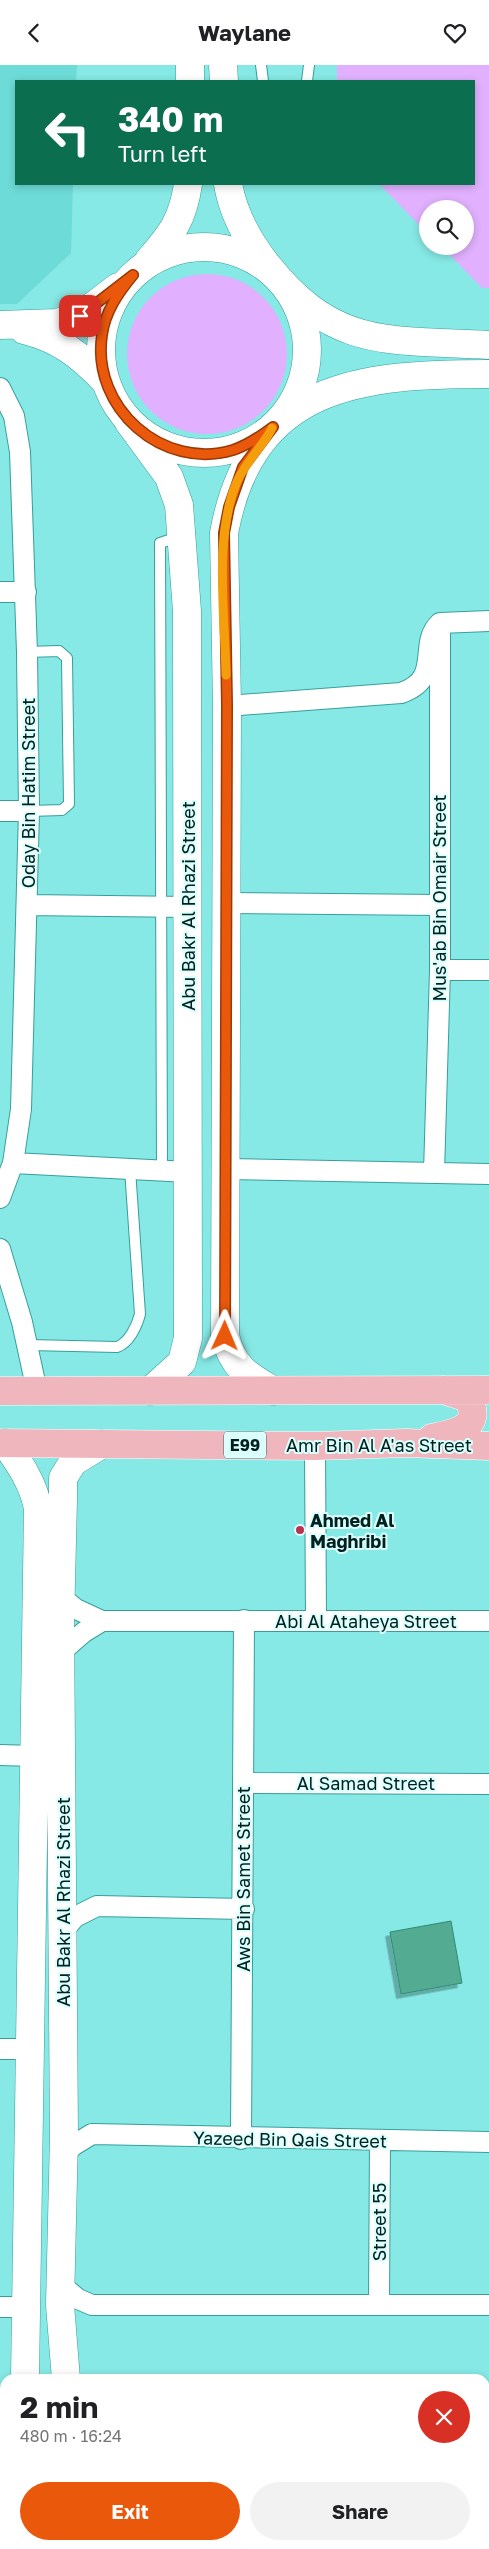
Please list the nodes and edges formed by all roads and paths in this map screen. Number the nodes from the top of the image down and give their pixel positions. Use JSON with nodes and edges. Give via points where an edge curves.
{"nodes":[{"id":1,"x":190,"y":65,"type":"edge"},
{"id":2,"x":224,"y":65,"type":"edge"},
{"id":3,"x":310,"y":65,"type":"edge"},
{"id":4,"x":190,"y":80,"type":"edge"},
{"id":5,"x":224,"y":80,"type":"edge"},
{"id":6,"x":307,"y":80,"type":"edge"},
{"id":7,"x":188,"y":185,"type":"edge"},
{"id":8,"x":228,"y":185,"type":"edge"},
{"id":9,"x":138,"y":271,"type":"junction"},
{"id":10,"x":281,"y":282,"type":"junction"},
{"id":11,"x":0,"y":325,"type":"edge"},
{"id":12,"x":489,"y":345,"type":"edge"},
{"id":13,"x":489,"y":374,"type":"edge"},
{"id":14,"x":105,"y":381,"type":"junction"},
{"id":15,"x":0,"y":388,"type":"edge"},
{"id":16,"x":128,"y":421,"type":"junction"},
{"id":17,"x":273,"y":427,"type":"junction"},
{"id":18,"x":182,"y":535,"type":"junction"},
{"id":19,"x":0,"y":592,"type":"edge"},
{"id":20,"x":26,"y":592,"type":"junction"},
{"id":21,"x":489,"y":621,"type":"edge"},
{"id":22,"x":440,"y":623,"type":"junction"},
{"id":23,"x":27,"y":652,"type":"junction"},
{"id":24,"x":227,"y":705,"type":"junction"},
{"id":25,"x":0,"y":811,"type":"edge"},
{"id":26,"x":29,"y":811,"type":"junction"},
{"id":27,"x":226,"y":903,"type":"junction"},
{"id":28,"x":28,"y":905,"type":"junction"},
{"id":29,"x":439,"y":905,"type":"junction"},
{"id":30,"x":161,"y":907,"type":"junction"},
{"id":31,"x":188,"y":907,"type":"junction"},
{"id":32,"x":440,"y":970,"type":"junction"},
{"id":33,"x":489,"y":970,"type":"edge"},
{"id":34,"x":13,"y":1163,"type":"junction"},
{"id":35,"x":130,"y":1169,"type":"junction"},
{"id":36,"x":227,"y":1169,"type":"junction"},
{"id":37,"x":162,"y":1170,"type":"junction"},
{"id":38,"x":189,"y":1172,"type":"junction"},
{"id":39,"x":434,"y":1173,"type":"junction"},
{"id":40,"x":489,"y":1174,"type":"edge"},
{"id":41,"x":0,"y":1198,"type":"edge"},
{"id":42,"x":0,"y":1249,"type":"edge"},
{"id":43,"x":28,"y":1345,"type":"junction"},
{"id":44,"x":442,"y":1389,"type":"junction"},
{"id":45,"x":489,"y":1390,"type":"edge"},
{"id":46,"x":0,"y":1391,"type":"edge"},
{"id":47,"x":37,"y":1391,"type":"junction"},
{"id":48,"x":150,"y":1391,"type":"junction"},
{"id":49,"x":274,"y":1391,"type":"junction"},
{"id":50,"x":2,"y":1443,"type":"edge"},
{"id":51,"x":406,"y":1443,"type":"junction"},
{"id":52,"x":102,"y":1444,"type":"junction"},
{"id":53,"x":315,"y":1446,"type":"junction"},
{"id":54,"x":489,"y":1446,"type":"edge"},
{"id":55,"x":61,"y":1597,"type":"junction"},
{"id":56,"x":244,"y":1620,"type":"junction"},
{"id":57,"x":102,"y":1621,"type":"junction"},
{"id":58,"x":316,"y":1621,"type":"junction"},
{"id":59,"x":489,"y":1621,"type":"edge"},
{"id":60,"x":61,"y":1652,"type":"junction"},
{"id":61,"x":0,"y":1755,"type":"edge"},
{"id":62,"x":36,"y":1756,"type":"junction"},
{"id":63,"x":243,"y":1783,"type":"junction"},
{"id":64,"x":489,"y":1784,"type":"edge"},
{"id":65,"x":63,"y":1885,"type":"junction"},
{"id":66,"x":97,"y":1906,"type":"junction"},
{"id":67,"x":244,"y":1909,"type":"junction"},
{"id":68,"x":64,"y":1930,"type":"junction"},
{"id":69,"x":0,"y":2049,"type":"edge"},
{"id":70,"x":30,"y":2049,"type":"junction"},
{"id":71,"x":64,"y":2112,"type":"junction"},
{"id":72,"x":92,"y":2134,"type":"junction"},
{"id":73,"x":242,"y":2139,"type":"junction"},
{"id":74,"x":380,"y":2140,"type":"junction"},
{"id":75,"x":489,"y":2142,"type":"edge"},
{"id":76,"x":64,"y":2154,"type":"junction"},
{"id":77,"x":61,"y":2285,"type":"junction"},
{"id":78,"x":379,"y":2304,"type":"junction"},
{"id":79,"x":92,"y":2305,"type":"junction"},
{"id":80,"x":489,"y":2305,"type":"edge"},
{"id":81,"x":13,"y":2307,"type":"edge"},
{"id":82,"x":62,"y":2329,"type":"junction"},
{"id":83,"x":24,"y":2374,"type":"edge"},
{"id":84,"x":66,"y":2374,"type":"edge"}],
"edges":[{"from":1,"to":4,"type":"street"},
{"from":2,"to":5,"type":"street"},
{"from":3,"to":6,"type":"lane"},
{"from":7,"to":9,"type":"street","via":[[185,206],[176,229]]},
{"from":8,"to":10,"type":"street","via":[[251,242]]},
{"from":9,"to":10,"type":"street","via":[[175,252],[204,247],[226,249],[246,256]]},
{"from":9,"to":11,"type":"street","via":[[80,316],[57,323]]},
{"from":9,"to":14,"type":"street","via":[[108,313],[102,336],[101,359]]},
{"from":10,"to":12,"type":"street","via":[[314,312],[338,326],[390,340]]},
{"from":10,"to":17,"type":"street","via":[[303,322],[306,352],[299,390]]},
{"from":11,"to":14,"type":"street","via":[[48,336],[82,357]]},
{"from":13,"to":17,"type":"street","via":[[425,374],[342,388],[294,411]]},
{"from":14,"to":16,"type":"street"},
{"from":15,"to":20,"type":"street","name":"Oday Bin Hatim Street","via":[[14,416],[20,452]]},
{"from":16,"to":17,"type":"street","via":[[166,447],[188,453],[211,454],[254,441]]},
{"from":16,"to":18,"type":"street","name":"Abu Bakr Al Rhazi Street","via":[[169,477],[180,505]]},
{"from":17,"to":24,"type":"street","via":[[243,467],[224,533]]},
{"from":18,"to":30,"type":"lane","via":[[160,543]]},
{"from":18,"to":31,"type":"street","name":"Abu Bakr Al Rhazi Street","via":[[186,611]]},
{"from":19,"to":20,"type":"street"},
{"from":20,"to":23,"type":"street","name":"Oday Bin Hatim Street"},
{"from":21,"to":22,"type":"street"},
{"from":22,"to":24,"type":"street","via":[[432,634],[425,673],[413,689],[401,693]]},
{"from":22,"to":29,"type":"street","name":"Mus'ab Bin Omair Street"},
{"from":23,"to":26,"type":"street","name":"Oday Bin Hatim Street"},
{"from":23,"to":26,"type":"lane","via":[[59,651],[67,658],[69,804],[62,810]]},
{"from":24,"to":27,"type":"street"},
{"from":25,"to":26,"type":"street"},
{"from":26,"to":28,"type":"street","name":"Oday Bin Hatim Street"},
{"from":27,"to":29,"type":"street"},
{"from":27,"to":36,"type":"street"},
{"from":28,"to":30,"type":"street"},
{"from":28,"to":34,"type":"street","name":"Oday Bin Hatim Street","via":[[21,1109]]},
{"from":29,"to":32,"type":"street","name":"Mus'ab Bin Omair Street"},
{"from":30,"to":31,"type":"street"},
{"from":30,"to":37,"type":"lane"},
{"from":31,"to":38,"type":"street","name":"Abu Bakr Al Rhazi Street"},
{"from":32,"to":33,"type":"street"},
{"from":32,"to":39,"type":"street","name":"Mus'ab Bin Omair Street"},
{"from":34,"to":35,"type":"street"},
{"from":34,"to":41,"type":"street","name":"Oday Bin Hatim Street"},
{"from":35,"to":37,"type":"street"},
{"from":35,"to":43,"type":"lane","via":[[140,1314],[137,1327],[117,1347]]},
{"from":36,"to":39,"type":"street"},
{"from":36,"to":49,"type":"street","via":[[225,1336],[235,1363]]},
{"from":37,"to":38,"type":"street"},
{"from":38,"to":48,"type":"street","name":"Abu Bakr Al Rhazi Street","via":[[188,1338],[182,1362]]},
{"from":39,"to":40,"type":"street"},
{"from":42,"to":43,"type":"street"},
{"from":43,"to":47,"type":"street"},
{"from":44,"to":45,"type":"main road"},
{"from":44,"to":49,"type":"main road"},
{"from":44,"to":51,"type":"main road","via":[[468,1397],[473,1407],[468,1426],[454,1433]]},
{"from":46,"to":47,"type":"main road"},
{"from":47,"to":48,"type":"main road"},
{"from":48,"to":49,"type":"main road"},
{"from":50,"to":52,"type":"main road","name":"Amr Bin Al A'as Street","number":"E99"},
{"from":50,"to":62,"type":"street","name":"Abu Bakr Al Rhazi Street","via":[[21,1465],[35,1492],[38,1508]]},
{"from":51,"to":53,"type":"main road","name":"Amr Bin Al A'as Street","number":"E99"},
{"from":51,"to":54,"type":"main road","name":"Amr Bin Al A'as Street","number":"E99"},
{"from":52,"to":53,"type":"main road","name":"Amr Bin Al A'as Street","number":"E99"},
{"from":52,"to":55,"type":"street","name":"Abu Bakr Al Rhazi Street","via":[[73,1462],[64,1478]]},
{"from":53,"to":58,"type":"street"},
{"from":55,"to":57,"type":"street","via":[[76,1609]]},
{"from":55,"to":60,"type":"street","name":"Abu Bakr Al Rhazi Street"},
{"from":56,"to":57,"type":"street","name":"Abi Al Ataheya Street"},
{"from":56,"to":58,"type":"street","name":"Abi Al Ataheya Street"},
{"from":56,"to":63,"type":"street","name":"Aws Bin Samet Street"},
{"from":57,"to":60,"type":"street"},
{"from":58,"to":59,"type":"street","name":"Abi Al Ataheya Street"},
{"from":60,"to":65,"type":"street","name":"Abu Bakr Al Rhazi Street"},
{"from":61,"to":62,"type":"street"},
{"from":62,"to":70,"type":"street","name":"Abu Bakr Al Rhazi Street"},
{"from":63,"to":64,"type":"street","name":"Al Samad Street"},
{"from":63,"to":67,"type":"street","name":"Aws Bin Samet Street"},
{"from":65,"to":66,"type":"street"},
{"from":65,"to":68,"type":"street","name":"Abu Bakr Al Rhazi Street"},
{"from":66,"to":67,"type":"street"},
{"from":66,"to":68,"type":"street","via":[[75,1917]]},
{"from":67,"to":73,"type":"street","name":"Aws Bin Samet Street"},
{"from":68,"to":71,"type":"street","name":"Abu Bakr Al Rhazi Street"},
{"from":69,"to":70,"type":"street"},
{"from":70,"to":81,"type":"street","name":"Abu Bakr Al Rhazi Street"},
{"from":71,"to":72,"type":"street"},
{"from":71,"to":76,"type":"street","name":"Abu Bakr Al Rhazi Street"},
{"from":72,"to":73,"type":"street","name":"Yazeed Bin Qais Street"},
{"from":72,"to":76,"type":"street"},
{"from":73,"to":74,"type":"street","name":"Yazeed Bin Qais Street"},
{"from":74,"to":75,"type":"street","name":"Yazeed Bin Qais Street"},
{"from":74,"to":78,"type":"street","name":"Street 55"},
{"from":76,"to":77,"type":"street","name":"Abu Bakr Al Rhazi Street"},
{"from":77,"to":79,"type":"street","via":[[78,2299]]},
{"from":77,"to":82,"type":"street","name":"Abu Bakr Al Rhazi Street"},
{"from":78,"to":79,"type":"street"},
{"from":78,"to":80,"type":"street"},
{"from":79,"to":82,"type":"street","via":[[75,2314]]},
{"from":81,"to":83,"type":"street","name":"Abu Bakr Al Rhazi Street"},
{"from":82,"to":84,"type":"street","name":"Abu Bakr Al Rhazi Street"}]}
